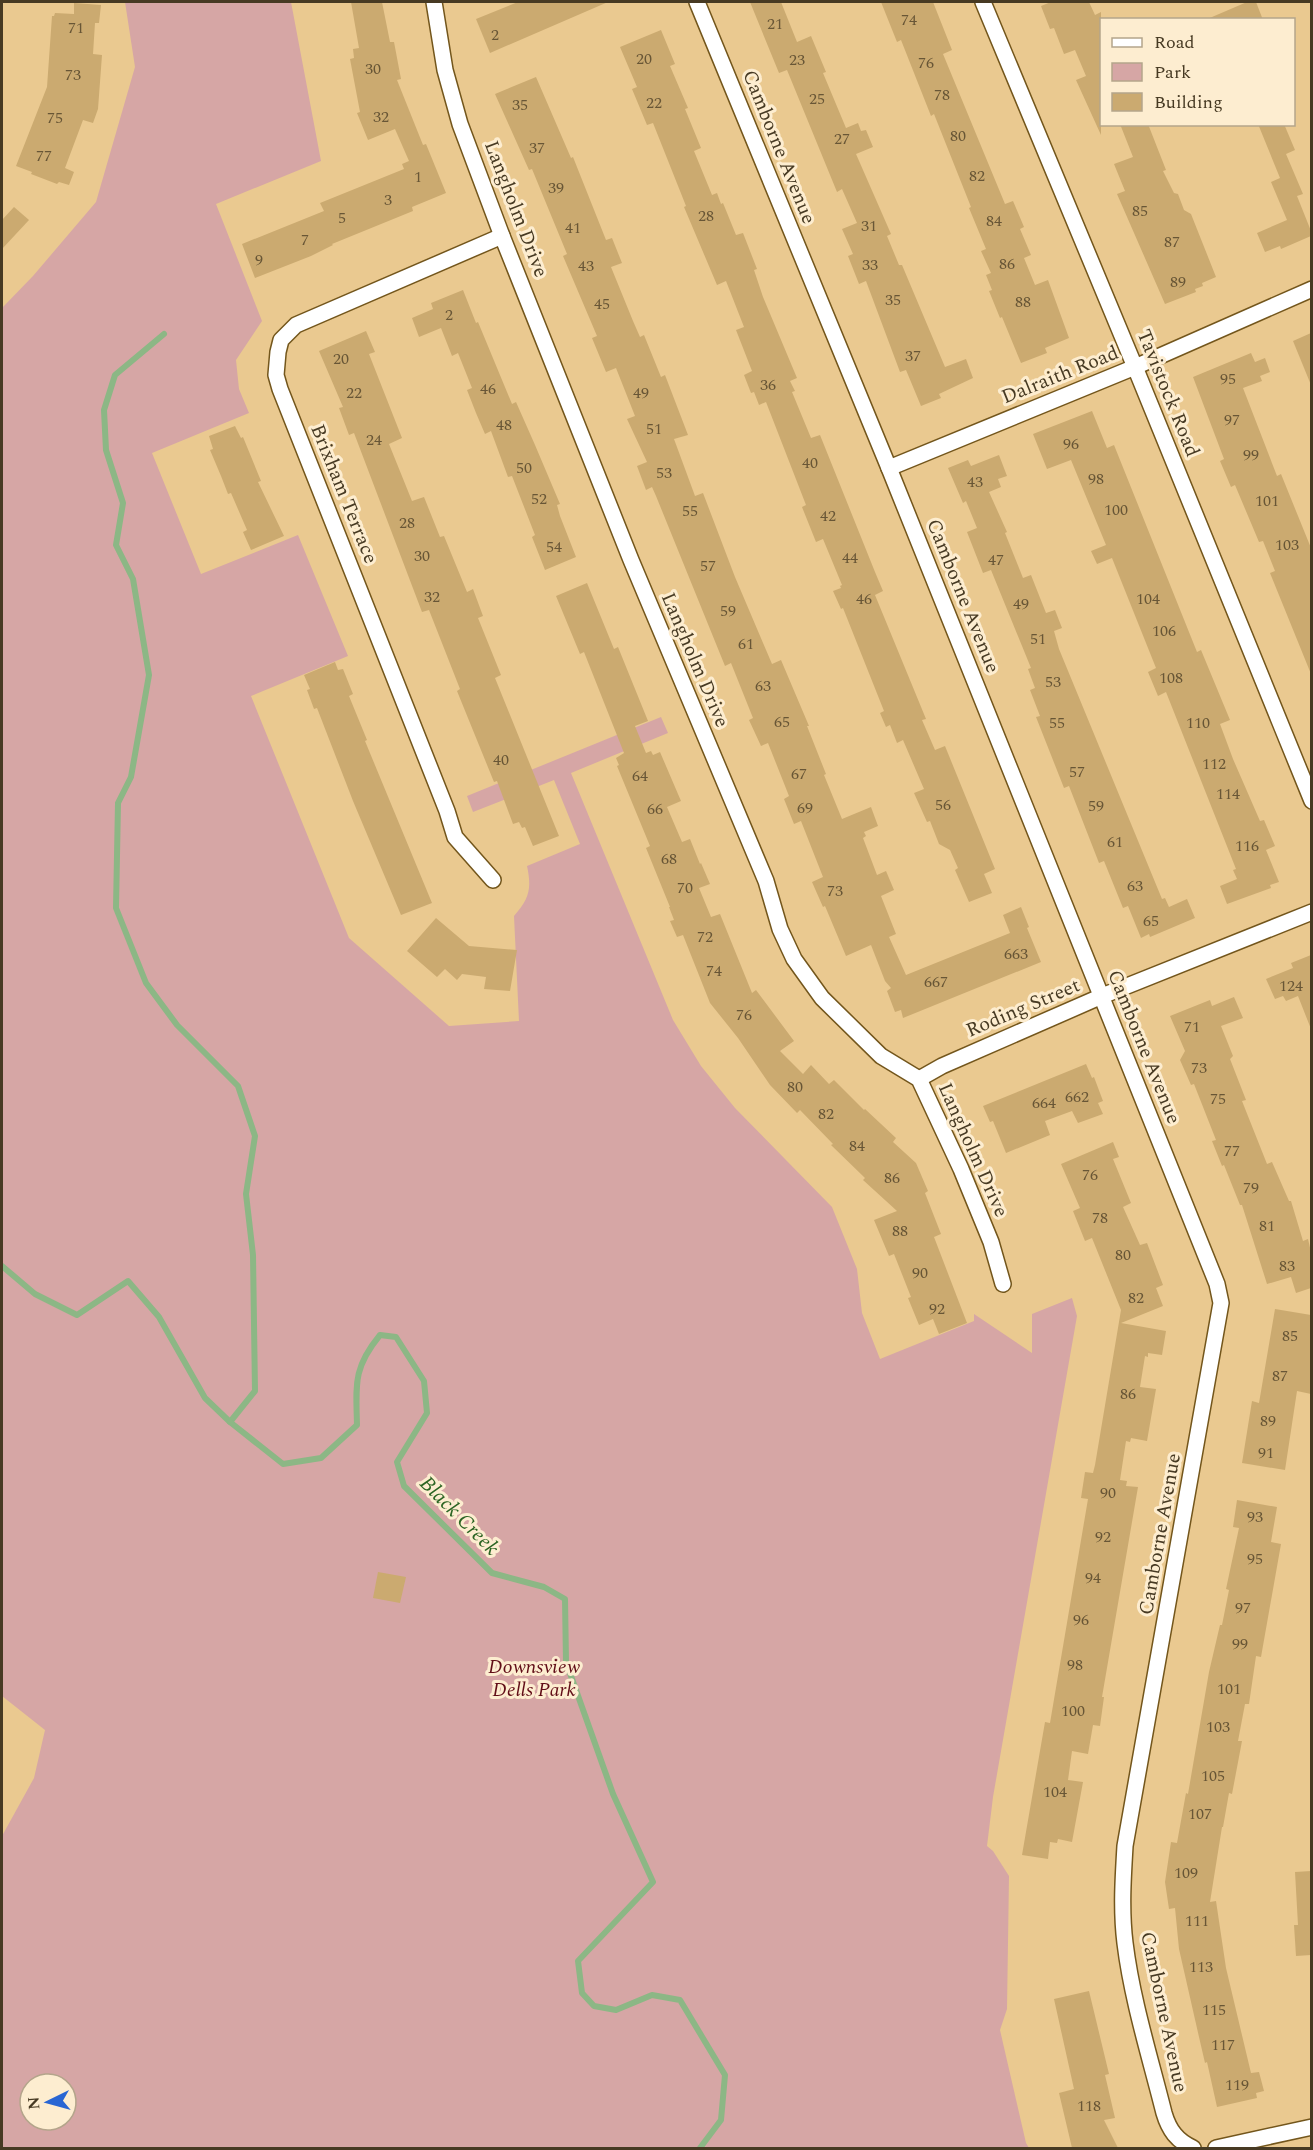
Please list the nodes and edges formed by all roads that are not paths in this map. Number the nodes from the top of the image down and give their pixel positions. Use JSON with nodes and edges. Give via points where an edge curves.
{"nodes":[{"id":1,"x":434,"y":2,"type":"edge"},
{"id":2,"x":697,"y":2,"type":"edge"},
{"id":3,"x":983,"y":2,"type":"edge"},
{"id":4,"x":502,"y":236,"type":"junction"},
{"id":5,"x":1311,"y":289,"type":"edge"},
{"id":6,"x":1135,"y":367,"type":"junction"},
{"id":7,"x":889,"y":468,"type":"junction"},
{"id":8,"x":1311,"y":801,"type":"edge"},
{"id":9,"x":492,"y":880,"type":"dead end"},
{"id":10,"x":1311,"y":912,"type":"edge"},
{"id":11,"x":1102,"y":996,"type":"junction"},
{"id":12,"x":919,"y":1079,"type":"junction"},
{"id":13,"x":1002,"y":1284,"type":"dead end"},
{"id":14,"x":1311,"y":2127,"type":"edge"},
{"id":15,"x":1193,"y":2148,"type":"edge"},
{"id":16,"x":1216,"y":2148,"type":"edge"}],
"edges":[{"from":1,"to":4,"type":"street","name":"Langholm Drive","via":[[445,70],[460,124]]},
{"from":2,"to":7,"type":"street","name":"Camborne Avenue"},
{"from":3,"to":6,"type":"street","name":"Tavistock Road"},
{"from":4,"to":9,"type":"street","name":"Brixham Terrace","via":[[296,325],[281,340],[276,366],[280,389],[455,837]]},
{"from":4,"to":12,"type":"street","name":"Langholm Drive","via":[[794,958],[822,998],[880,1056]]},
{"from":5,"to":6,"type":"street","name":"Dalraith Road"},
{"from":6,"to":7,"type":"street","name":"Dalraith Road"},
{"from":6,"to":8,"type":"street","name":"Tavistock Road"},
{"from":7,"to":11,"type":"street","name":"Camborne Avenue"},
{"from":10,"to":11,"type":"street","name":"Roding Street"},
{"from":11,"to":12,"type":"street","name":"Roding Street"},
{"from":11,"to":15,"type":"street","name":"Camborne Avenue","via":[[1217,1284],[1221,1303],[1125,1846],[1122,1901],[1131,1981],[1164,2113],[1175,2135]]},
{"from":12,"to":13,"type":"street","name":"Langholm Drive","via":[[990,1242]]},
{"from":14,"to":16,"type":"street"}]}
